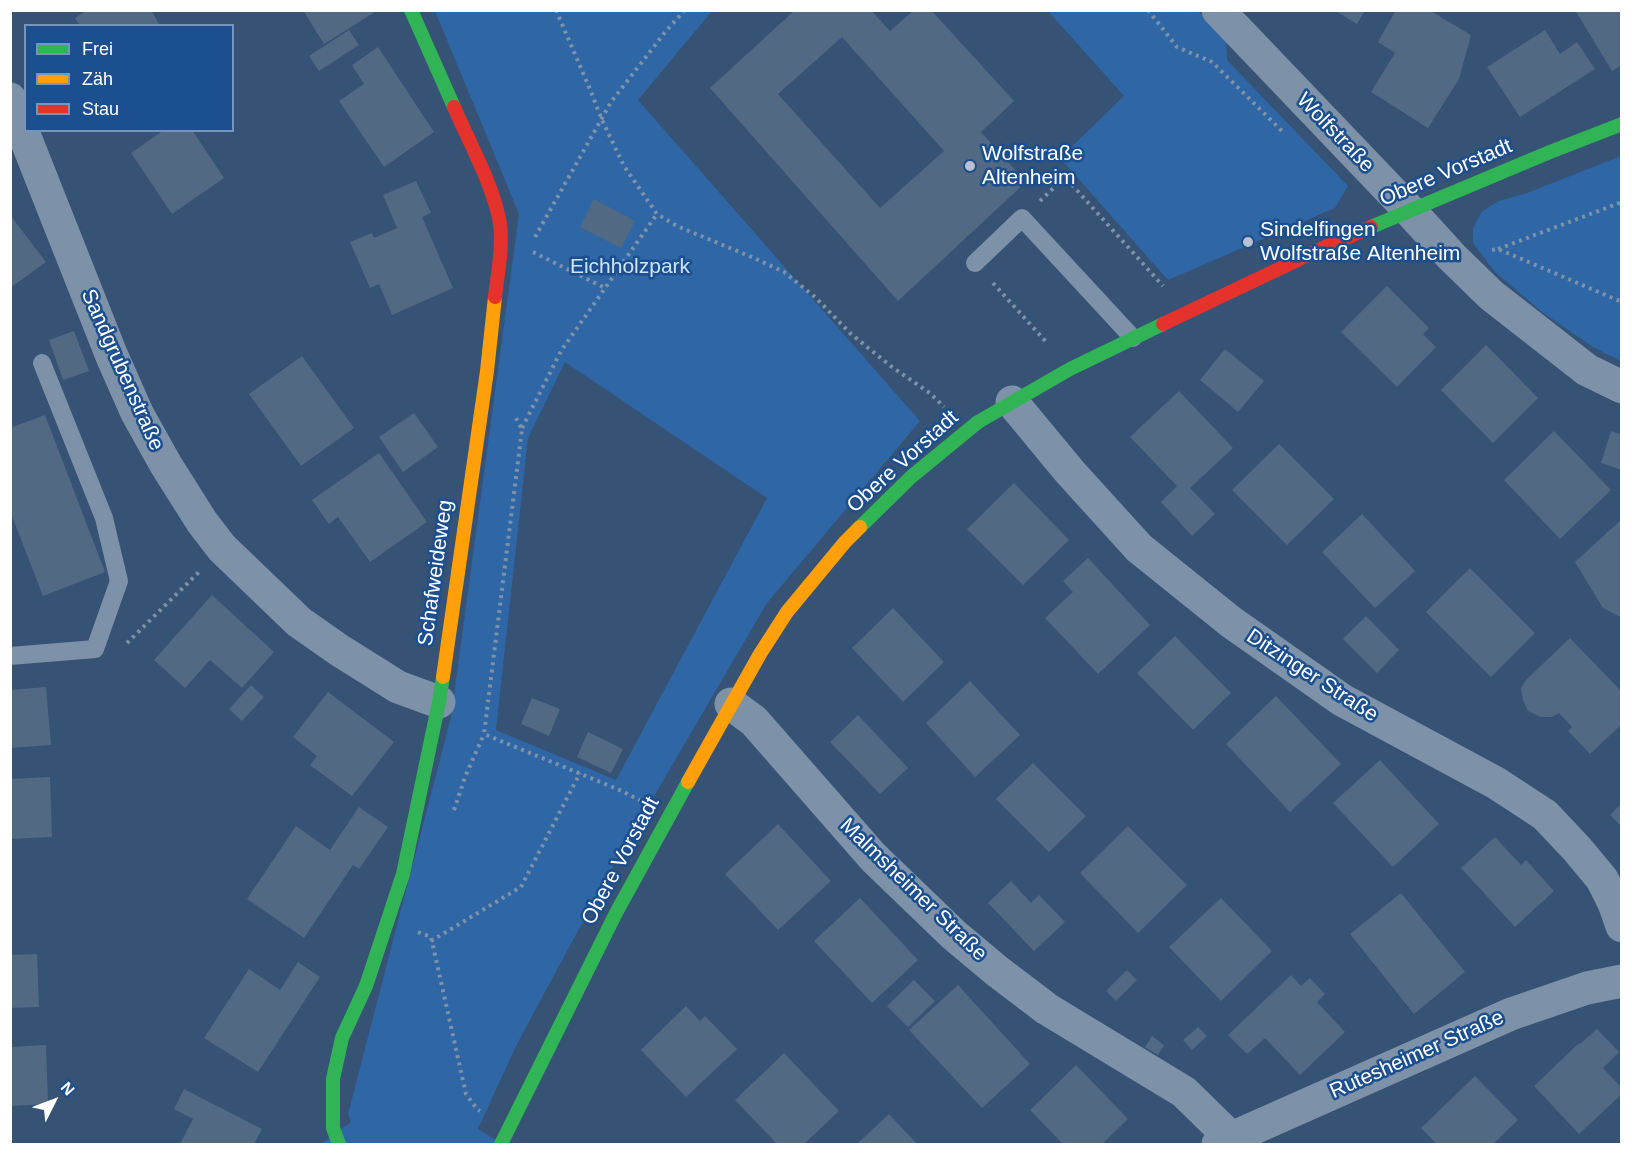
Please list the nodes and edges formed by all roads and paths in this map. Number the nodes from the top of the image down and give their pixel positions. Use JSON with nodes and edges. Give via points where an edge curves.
{"nodes":[{"id":1,"x":411,"y":10,"type":"edge"},
{"id":2,"x":556,"y":10,"type":"edge"},
{"id":3,"x":685,"y":10,"type":"edge"},
{"id":4,"x":1148,"y":10,"type":"edge"},
{"id":5,"x":1218,"y":10,"type":"edge"},
{"id":6,"x":10,"y":99,"type":"edge"},
{"id":7,"x":602,"y":120,"type":"junction"},
{"id":8,"x":1622,"y":124,"type":"edge"},
{"id":9,"x":1284,"y":133,"type":"dead end"},
{"id":10,"x":1622,"y":202,"type":"edge"},
{"id":11,"x":1410,"y":211,"type":"junction"},
{"id":12,"x":657,"y":214,"type":"junction"},
{"id":13,"x":1022,"y":218,"type":"junction"},
{"id":14,"x":500,"y":248,"type":"junction"},
{"id":15,"x":528,"y":249,"type":"junction"},
{"id":16,"x":1498,"y":249,"type":"junction"},
{"id":17,"x":1452,"y":257,"type":"junction"},
{"id":18,"x":975,"y":263,"type":"dead end"},
{"id":19,"x":605,"y":288,"type":"junction"},
{"id":20,"x":1001,"y":292,"type":"dead end"},
{"id":21,"x":1622,"y":302,"type":"edge"},
{"id":22,"x":1187,"y":312,"type":"junction"},
{"id":23,"x":1133,"y":338,"type":"junction"},
{"id":24,"x":42,"y":363,"type":"dead end"},
{"id":25,"x":1070,"y":369,"type":"junction"},
{"id":26,"x":487,"y":371,"type":"junction"},
{"id":27,"x":1622,"y":387,"type":"edge"},
{"id":28,"x":1012,"y":402,"type":"junction"},
{"id":29,"x":944,"y":408,"type":"dead end"},
{"id":30,"x":522,"y":429,"type":"junction"},
{"id":31,"x":181,"y":590,"type":"dead end"},
{"id":32,"x":122,"y":647,"type":"dead end"},
{"id":33,"x":10,"y":656,"type":"edge"},
{"id":34,"x":439,"y":702,"type":"junction"},
{"id":35,"x":731,"y":704,"type":"junction"},
{"id":36,"x":484,"y":734,"type":"junction"},
{"id":37,"x":579,"y":773,"type":"junction"},
{"id":38,"x":465,"y":777,"type":"dead end"},
{"id":39,"x":622,"y":791,"type":"dead end"},
{"id":40,"x":387,"y":921,"type":"junction"},
{"id":41,"x":1622,"y":926,"type":"edge"},
{"id":42,"x":431,"y":941,"type":"junction"},
{"id":43,"x":1622,"y":981,"type":"edge"},
{"id":44,"x":508,"y":1139,"type":"edge"},
{"id":45,"x":1225,"y":1141,"type":"edge"},
{"id":46,"x":339,"y":1144,"type":"edge"}],
"edges":[{"from":1,"to":14,"type":"main road","name":"Schafweideweg","via":[[488,184],[499,219]]},
{"from":2,"to":7,"type":"path"},
{"from":3,"to":7,"type":"path","via":[[622,87]]},
{"from":4,"to":9,"type":"path","via":[[1177,47],[1212,62]]},
{"from":5,"to":11,"type":"street","name":"Wolfstraße"},
{"from":6,"to":34,"type":"street","name":"Sandgrubenstraße","via":[[137,413],[202,522],[222,548],[299,622],[398,687]]},
{"from":7,"to":12,"type":"path","via":[[624,166]]},
{"from":7,"to":15,"type":"path"},
{"from":8,"to":11,"type":"main road","name":"Obere Vorstadt"},
{"from":10,"to":16,"type":"path"},
{"from":11,"to":17,"type":"street","name":"Wolfstraße"},
{"from":11,"to":22,"type":"main road","name":"Obere Vorstadt"},
{"from":12,"to":19,"type":"path"},
{"from":12,"to":29,"type":"path","via":[[784,272],[851,334]]},
{"from":13,"to":18,"type":"lane"},
{"from":13,"to":22,"type":"path","via":[[1065,177]]},
{"from":13,"to":23,"type":"lane"},
{"from":14,"to":15,"type":"path"},
{"from":14,"to":26,"type":"main road","name":"Schafweideweg"},
{"from":15,"to":19,"type":"path"},
{"from":16,"to":17,"type":"path"},
{"from":16,"to":21,"type":"path"},
{"from":17,"to":27,"type":"street","name":"Wolfstraße","via":[[1491,295],[1587,370]]},
{"from":19,"to":30,"type":"path","via":[[561,351]]},
{"from":20,"to":25,"type":"path"},
{"from":22,"to":23,"type":"main road","name":"Obere Vorstadt"},
{"from":23,"to":25,"type":"main road","name":"Obere Vorstadt"},
{"from":24,"to":33,"type":"lane","via":[[105,518],[119,581],[95,649]]},
{"from":25,"to":28,"type":"main road","name":"Obere Vorstadt"},
{"from":26,"to":30,"type":"path"},
{"from":26,"to":34,"type":"main road","name":"Schafweideweg"},
{"from":28,"to":35,"type":"main road","name":"Obere Vorstadt","via":[[963,433],[845,542],[787,612]]},
{"from":28,"to":41,"type":"street","name":"Ditzinger Straße","via":[[1140,548],[1231,622],[1342,700],[1496,783],[1545,815],[1602,879]]},
{"from":30,"to":36,"type":"path"},
{"from":31,"to":32,"type":"path"},
{"from":34,"to":40,"type":"main road","name":"Schafweideweg","via":[[403,874]]},
{"from":35,"to":44,"type":"main road","name":"Obere Vorstadt","via":[[616,913]]},
{"from":35,"to":45,"type":"street","name":"Malmsheimer Straße","via":[[754,721],[873,857],[954,935],[1047,1009],[1184,1092]]},
{"from":36,"to":37,"type":"path"},
{"from":36,"to":38,"type":"path"},
{"from":37,"to":39,"type":"path"},
{"from":37,"to":42,"type":"path","via":[[520,887]]},
{"from":40,"to":42,"type":"path","via":[[431,937]]},
{"from":40,"to":46,"type":"main road","name":"Schafweideweg","via":[[366,986],[342,1038],[333,1079],[333,1128]]},
{"from":42,"to":44,"type":"path","via":[[466,1095]]},
{"from":43,"to":45,"type":"street","name":"Rutesheimer Straße","via":[[1587,988],[1511,1014]]}]}
